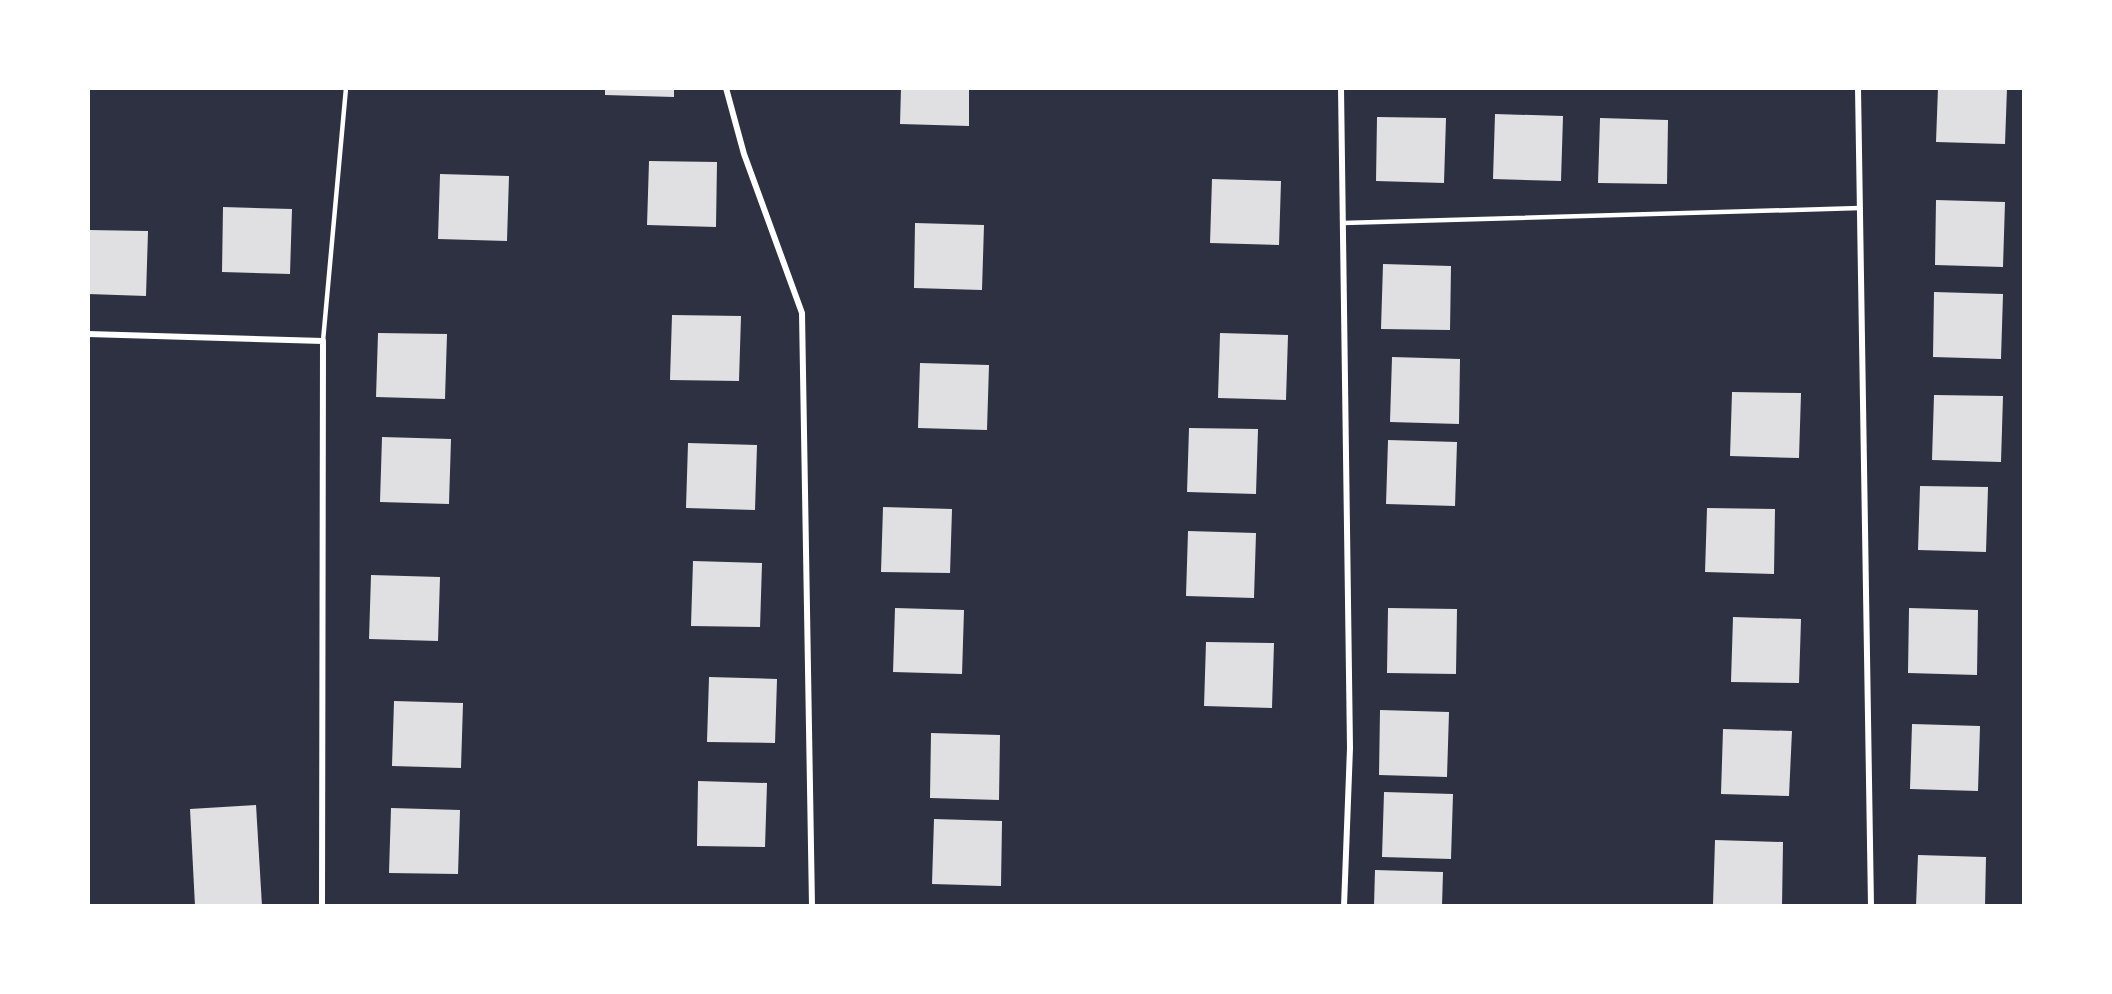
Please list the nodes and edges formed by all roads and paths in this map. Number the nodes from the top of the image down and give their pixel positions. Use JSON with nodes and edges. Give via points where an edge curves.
{"nodes":[{"id":1,"x":346,"y":88,"type":"edge"},
{"id":2,"x":726,"y":88,"type":"edge"},
{"id":3,"x":1341,"y":88,"type":"edge"},
{"id":4,"x":1858,"y":88,"type":"edge"},
{"id":5,"x":1860,"y":208,"type":"junction"},
{"id":6,"x":1343,"y":223,"type":"junction"},
{"id":7,"x":88,"y":334,"type":"edge"},
{"id":8,"x":323,"y":341,"type":"junction"},
{"id":9,"x":322,"y":906,"type":"edge"},
{"id":10,"x":812,"y":906,"type":"edge"},
{"id":11,"x":1344,"y":906,"type":"edge"},
{"id":12,"x":1871,"y":906,"type":"edge"}],
"edges":[{"from":1,"to":8,"type":"lane"},
{"from":2,"to":10,"type":"street","via":[[744,154],[802,313]]},
{"from":3,"to":6,"type":"street"},
{"from":4,"to":5,"type":"street"},
{"from":5,"to":6,"type":"lane"},
{"from":5,"to":12,"type":"street"},
{"from":6,"to":11,"type":"street","via":[[1350,748]]},
{"from":7,"to":8,"type":"street"},
{"from":8,"to":9,"type":"street"}]}
